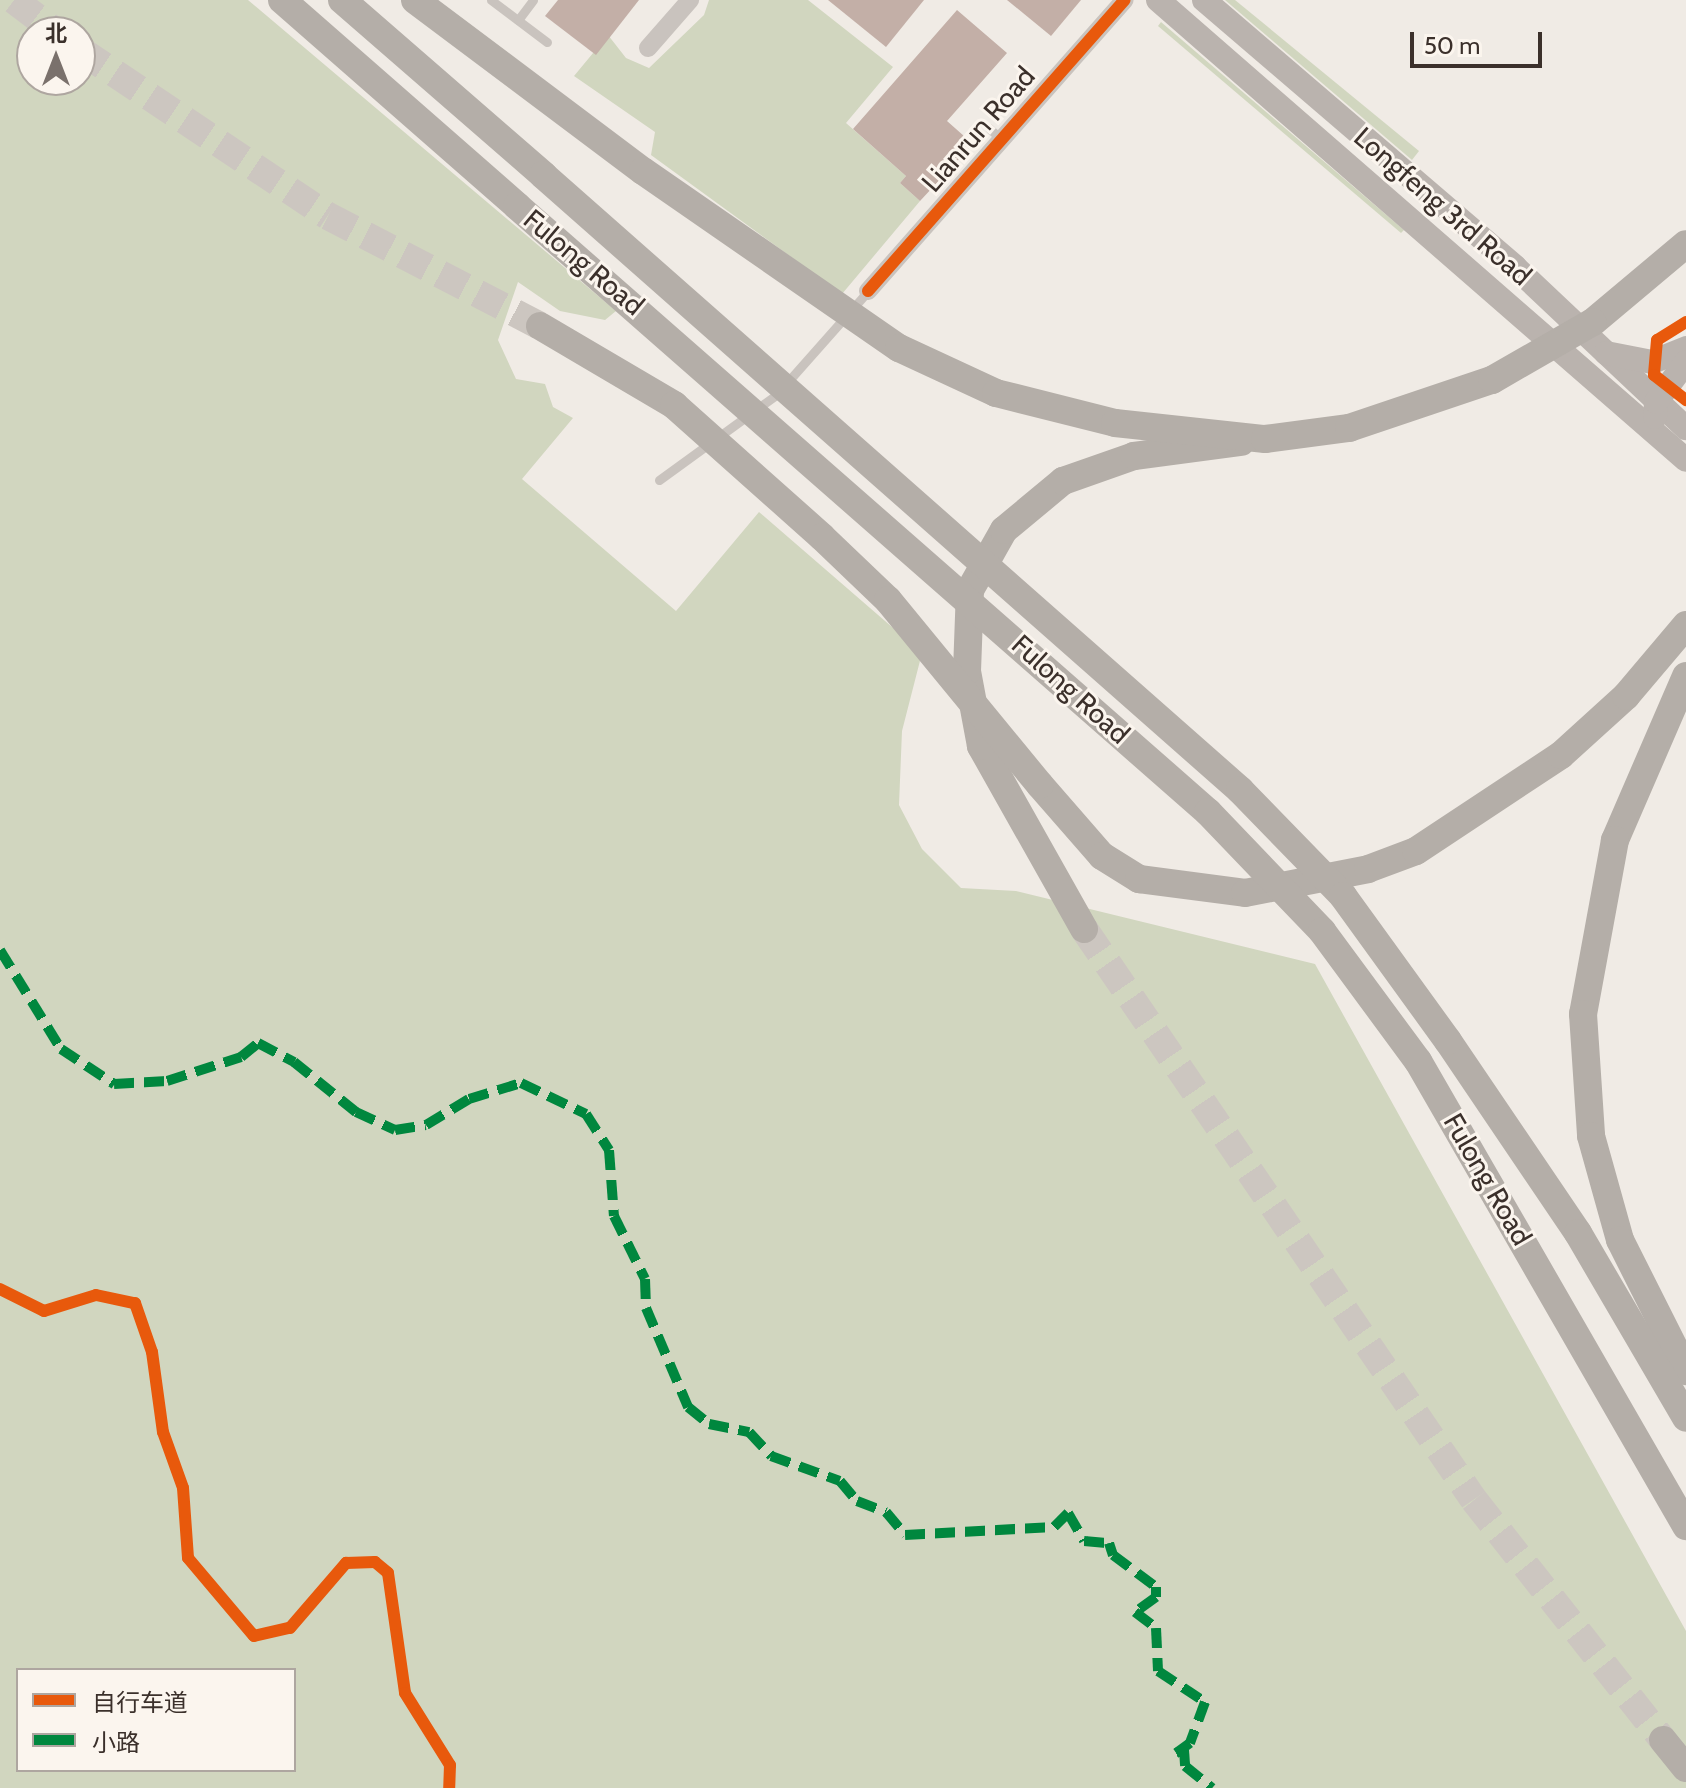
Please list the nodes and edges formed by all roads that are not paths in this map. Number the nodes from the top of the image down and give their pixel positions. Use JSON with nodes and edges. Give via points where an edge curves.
{"nodes":[{"id":1,"x":282,"y":0,"type":"edge"},
{"id":2,"x":342,"y":0,"type":"edge"},
{"id":3,"x":415,"y":0,"type":"edge"},
{"id":4,"x":491,"y":0,"type":"edge"},
{"id":5,"x":533,"y":0,"type":"edge"},
{"id":6,"x":690,"y":0,"type":"edge"},
{"id":7,"x":1125,"y":0,"type":"edge"},
{"id":8,"x":1158,"y":0,"type":"edge"},
{"id":9,"x":1204,"y":0,"type":"edge"},
{"id":10,"x":518,"y":20,"type":"junction"},
{"id":11,"x":547,"y":42,"type":"dead end"},
{"id":12,"x":648,"y":48,"type":"dead end"},
{"id":13,"x":1686,"y":244,"type":"edge"},
{"id":14,"x":1686,"y":259,"type":"edge"},
{"id":15,"x":868,"y":291,"type":"joint"},
{"id":16,"x":1593,"y":322,"type":"junction"},
{"id":17,"x":540,"y":326,"type":"tunnel mouth"},
{"id":18,"x":1686,"y":348,"type":"edge"},
{"id":19,"x":1598,"y":350,"type":"junction"},
{"id":20,"x":1686,"y":362,"type":"edge"},
{"id":21,"x":1656,"y":402,"type":"junction"},
{"id":22,"x":1684,"y":423,"type":"edge"},
{"id":23,"x":1654,"y":432,"type":"junction"},
{"id":24,"x":1265,"y":439,"type":"junction"},
{"id":25,"x":1686,"y":460,"type":"edge"},
{"id":26,"x":659,"y":480,"type":"dead end"},
{"id":27,"x":1686,"y":625,"type":"edge"},
{"id":28,"x":1686,"y":676,"type":"edge"},
{"id":29,"x":1084,"y":929,"type":"tunnel mouth"},
{"id":30,"x":1686,"y":1371,"type":"edge"},
{"id":31,"x":1686,"y":1418,"type":"edge"},
{"id":32,"x":1686,"y":1526,"type":"edge"},
{"id":33,"x":1663,"y":1740,"type":"tunnel mouth"},
{"id":34,"x":1686,"y":1768,"type":"edge"}],
"edges":[{"from":1,"to":32,"type":"highway","name":"Fulong Road","bridge":true,"via":[[1208,812],[1322,931],[1418,1061]]},
{"from":2,"to":31,"type":"highway","name":"Fulong Road","bridge":true,"via":[[1240,790],[1343,896],[1578,1233]]},
{"from":3,"to":24,"type":"highway","bridge":true,"via":[[860,325],[969,382],[1088,418]]},
{"from":4,"to":10,"type":"lane"},
{"from":5,"to":10,"type":"lane"},
{"from":6,"to":12,"type":"street"},
{"from":7,"to":15,"type":"street","name":"Lianrun Road","via":[[995,134]]},
{"from":8,"to":23,"type":"main road","name":"Longfeng 3rd Road"},
{"from":9,"to":19,"type":"main road","name":"Longfeng 3rd Road","via":[[1515,267]]},
{"from":10,"to":11,"type":"lane"},
{"from":13,"to":16,"type":"highway"},
{"from":14,"to":16,"type":"highway"},
{"from":15,"to":26,"type":"lane","via":[[776,395]]},
{"from":16,"to":24,"type":"highway","bridge":true,"via":[[1526,364],[1416,410]]},
{"from":17,"to":27,"type":"highway","bridge":true,"via":[[674,405],[822,537],[888,600],[1102,856],[1139,879],[1189,890],[1245,893],[1309,884],[1416,851],[1561,755],[1626,696]]},
{"from":18,"to":19,"type":"main road","via":[[1652,362]]},
{"from":19,"to":21,"type":"main road","name":"Longfeng 3rd Road"},
{"from":20,"to":21,"type":"main road"},
{"from":21,"to":22,"type":"main road","name":"Longfeng 3rd Road"},
{"from":21,"to":23,"type":"main road"},
{"from":22,"to":23,"type":"main road"},
{"from":23,"to":25,"type":"main road","name":"Longfeng 3rd Road"},
{"from":24,"to":29,"type":"highway","bridge":true,"via":[[1134,456],[1063,481],[1004,530],[970,590],[969,697],[981,746]]},
{"from":28,"to":30,"type":"highway","via":[[1615,840],[1583,1014],[1591,1136],[1620,1240]]},
{"from":33,"to":34,"type":"highway"}]}
